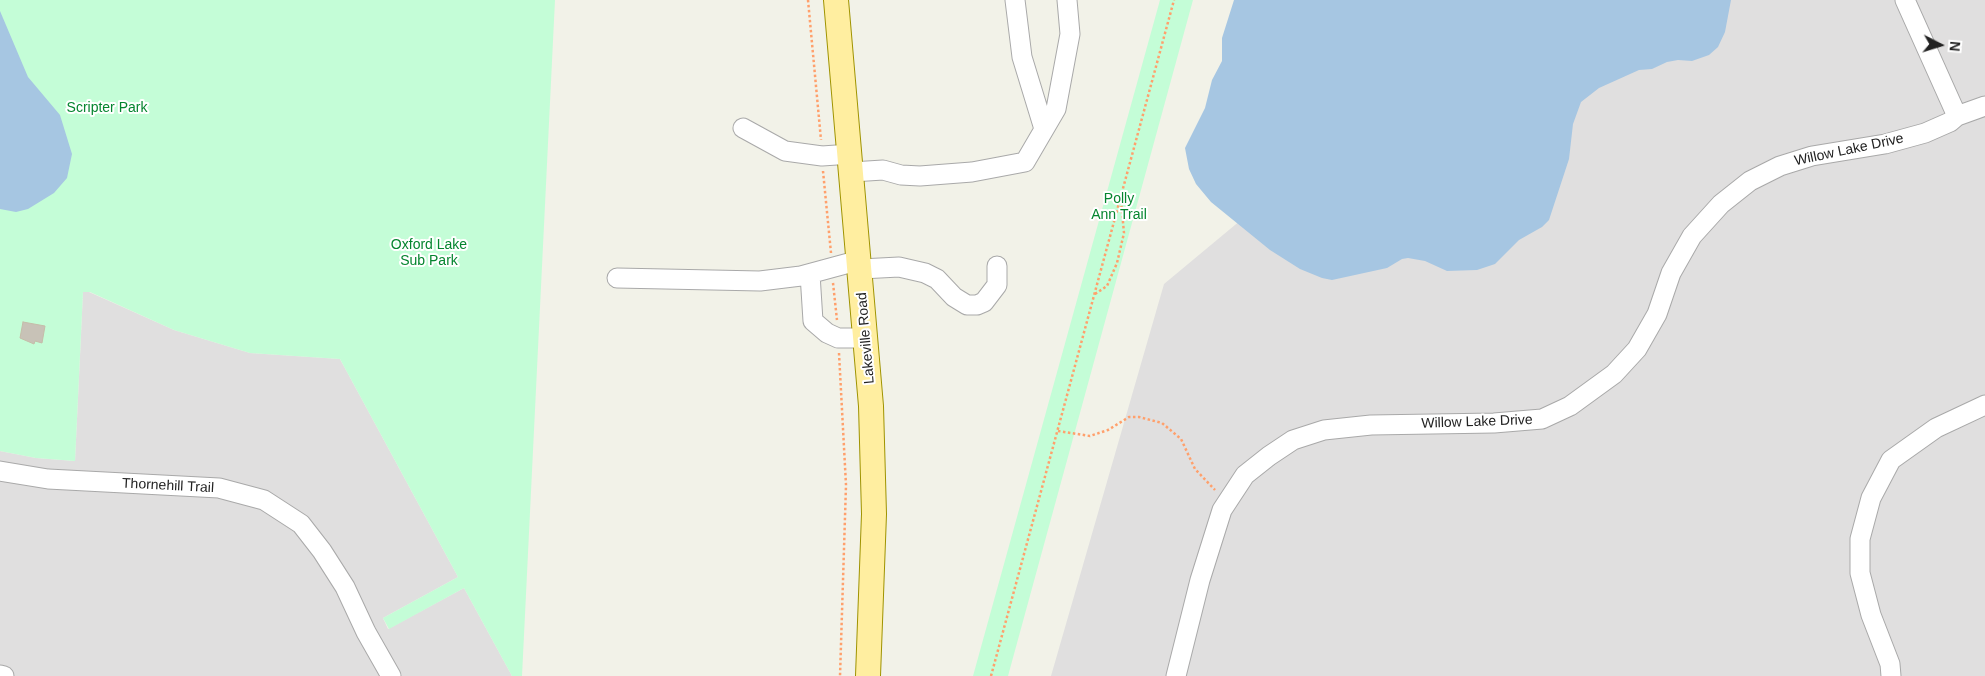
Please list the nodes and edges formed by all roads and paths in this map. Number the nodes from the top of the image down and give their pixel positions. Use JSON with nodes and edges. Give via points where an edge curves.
{"nodes":[{"id":1,"x":836,"y":0,"type":"edge"},
{"id":2,"x":1015,"y":0,"type":"edge"},
{"id":3,"x":1067,"y":0,"type":"edge"},
{"id":4,"x":1174,"y":0,"type":"edge"},
{"id":5,"x":1904,"y":0,"type":"edge"},
{"id":6,"x":1985,"y":106,"type":"edge"},
{"id":7,"x":1957,"y":116,"type":"junction"},
{"id":8,"x":743,"y":128,"type":"dead end"},
{"id":9,"x":1044,"y":129,"type":"junction"},
{"id":10,"x":851,"y":163,"type":"junction"},
{"id":11,"x":1120,"y":200,"type":"junction"},
{"id":12,"x":860,"y":265,"type":"junction"},
{"id":13,"x":997,"y":266,"type":"dead end"},
{"id":14,"x":810,"y":274,"type":"junction"},
{"id":15,"x":617,"y":278,"type":"dead end"},
{"id":16,"x":1094,"y":294,"type":"junction"},
{"id":17,"x":866,"y":338,"type":"junction"},
{"id":18,"x":1985,"y":405,"type":"edge"},
{"id":19,"x":1058,"y":431,"type":"junction"},
{"id":20,"x":0,"y":471,"type":"edge"},
{"id":21,"x":1228,"y":500,"type":"junction"},
{"id":22,"x":0,"y":675,"type":"edge"},
{"id":23,"x":4,"y":676,"type":"edge"},
{"id":24,"x":391,"y":676,"type":"edge"},
{"id":25,"x":868,"y":676,"type":"edge"},
{"id":26,"x":991,"y":676,"type":"edge"},
{"id":27,"x":1176,"y":676,"type":"edge"},
{"id":28,"x":1891,"y":676,"type":"edge"}],
"edges":[{"from":1,"to":10,"type":"main road","name":"Lakeville Road"},
{"from":2,"to":9,"type":"street","via":[[1022,57]]},
{"from":3,"to":9,"type":"street","via":[[1070,34],[1056,109]]},
{"from":4,"to":11,"type":"path"},
{"from":5,"to":7,"type":"street"},
{"from":6,"to":7,"type":"street","name":"Willow Lake Drive"},
{"from":7,"to":21,"type":"street","name":"Willow Lake Drive","via":[[1925,133],[1885,144],[1812,156],[1780,166],[1750,181],[1721,204],[1692,236],[1671,273],[1657,314],[1637,349],[1614,374],[1570,406],[1542,419],[1371,425],[1324,430],[1293,440],[1269,456],[1245,475]]},
{"from":8,"to":10,"type":"street","via":[[785,150]]},
{"from":9,"to":10,"type":"street","via":[[1025,162],[972,172],[902,175]]},
{"from":10,"to":12,"type":"main road","name":"Lakeville Road"},
{"from":11,"to":16,"type":"path"},
{"from":11,"to":16,"type":"path","via":[[1124,233],[1117,263],[1107,286]]},
{"from":12,"to":13,"type":"street","via":[[899,267],[925,273],[954,297],[976,305],[984,302],[997,285]]},
{"from":12,"to":14,"type":"street"},
{"from":12,"to":17,"type":"main road","name":"Lakeville Road"},
{"from":14,"to":15,"type":"street","via":[[760,281]]},
{"from":14,"to":17,"type":"street","via":[[813,321],[838,338]]},
{"from":16,"to":19,"type":"path"},
{"from":17,"to":25,"type":"main road","name":"Lakeville Road","via":[[874,473]]},
{"from":18,"to":28,"type":"street","via":[[1936,428],[1891,460],[1871,498],[1860,539],[1860,572]]},
{"from":19,"to":21,"type":"path","via":[[1090,436],[1129,417],[1140,416],[1162,423],[1181,439],[1195,469],[1208,485]]},
{"from":19,"to":26,"type":"path"},
{"from":20,"to":24,"type":"street","name":"Thornehill Trail","via":[[48,479],[219,488],[264,500],[301,524],[322,550]]},
{"from":21,"to":27,"type":"street","name":"Willow Lake Drive","via":[[1200,580]]},
{"from":22,"to":23,"type":"street"}]}
